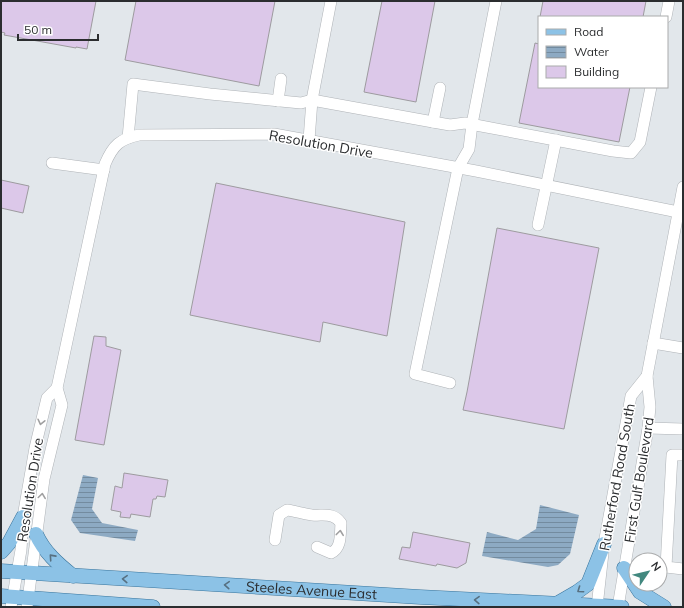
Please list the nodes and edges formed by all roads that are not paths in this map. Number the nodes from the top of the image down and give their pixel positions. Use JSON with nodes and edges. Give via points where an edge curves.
{"nodes":[{"id":1,"x":332,"y":1,"type":"edge"},
{"id":2,"x":496,"y":1,"type":"edge"},
{"id":3,"x":669,"y":1,"type":"edge"},
{"id":4,"x":666,"y":16,"type":"edge"},
{"id":5,"x":281,"y":79,"type":"dead end"},
{"id":6,"x":440,"y":88,"type":"dead end"},
{"id":7,"x":651,"y":88,"type":"edge"},
{"id":8,"x":312,"y":100,"type":"junction"},
{"id":9,"x":278,"y":101,"type":"junction"},
{"id":10,"x":433,"y":122,"type":"junction"},
{"id":11,"x":472,"y":124,"type":"junction"},
{"id":12,"x":128,"y":138,"type":"junction"},
{"id":13,"x":309,"y":140,"type":"junction"},
{"id":14,"x":556,"y":140,"type":"junction"},
{"id":15,"x":52,"y":163,"type":"dead end"},
{"id":16,"x":458,"y":168,"type":"junction"},
{"id":17,"x":104,"y":170,"type":"junction"},
{"id":18,"x":546,"y":186,"type":"junction"},
{"id":19,"x":683,"y":188,"type":"edge"},
{"id":20,"x":681,"y":213,"type":"edge"},
{"id":21,"x":538,"y":225,"type":"dead end"},
{"id":22,"x":653,"y":344,"type":"junction"},
{"id":23,"x":683,"y":348,"type":"edge"},
{"id":24,"x":647,"y":376,"type":"junction"},
{"id":25,"x":450,"y":383,"type":"dead end"},
{"id":26,"x":57,"y":388,"type":"junction"},
{"id":27,"x":648,"y":428,"type":"junction"},
{"id":28,"x":683,"y":429,"type":"edge"},
{"id":29,"x":683,"y":456,"type":"edge"},
{"id":30,"x":23,"y":517,"type":"junction"},
{"id":31,"x":36,"y":534,"type":"junction"},
{"id":32,"x":275,"y":540,"type":"dead end"},
{"id":33,"x":604,"y":544,"type":"junction"},
{"id":34,"x":317,"y":546,"type":"dead end"},
{"id":35,"x":1,"y":552,"type":"edge"},
{"id":36,"x":624,"y":568,"type":"junction"},
{"id":37,"x":683,"y":569,"type":"edge"},
{"id":38,"x":1,"y":571,"type":"edge"},
{"id":39,"x":17,"y":572,"type":"junction"},
{"id":40,"x":31,"y":573,"type":"junction"},
{"id":41,"x":73,"y":576,"type":"junction"},
{"id":42,"x":8,"y":600,"type":"edge"},
{"id":43,"x":68,"y":600,"type":"junction"},
{"id":44,"x":28,"y":602,"type":"edge"},
{"id":45,"x":558,"y":603,"type":"junction"},
{"id":46,"x":597,"y":606,"type":"edge"},
{"id":47,"x":55,"y":607,"type":"edge"},
{"id":48,"x":153,"y":607,"type":"edge"},
{"id":49,"x":618,"y":607,"type":"edge"},
{"id":50,"x":622,"y":607,"type":"edge"},
{"id":51,"x":664,"y":607,"type":"edge"}],
"edges":[{"from":1,"to":8,"type":"street"},
{"from":2,"to":11,"type":"street"},
{"from":3,"to":4,"type":"street"},
{"from":5,"to":9,"type":"street"},
{"from":6,"to":10,"type":"street"},
{"from":7,"to":14,"type":"street","via":[[640,142],[631,153]]},
{"from":8,"to":9,"type":"street","via":[[301,103]]},
{"from":8,"to":10,"type":"street"},
{"from":8,"to":13,"type":"street"},
{"from":9,"to":12,"type":"street","via":[[133,84]]},
{"from":10,"to":11,"type":"street"},
{"from":11,"to":14,"type":"street"},
{"from":11,"to":16,"type":"street","via":[[469,149]]},
{"from":12,"to":13,"type":"street","name":"Resolution Drive","via":[[139,135],[274,134]]},
{"from":12,"to":17,"type":"street","name":"Resolution Drive","via":[[118,143],[110,152]]},
{"from":13,"to":16,"type":"street","name":"Resolution Drive"},
{"from":14,"to":18,"type":"street"},
{"from":15,"to":17,"type":"street"},
{"from":16,"to":18,"type":"street","name":"Resolution Drive"},
{"from":16,"to":25,"type":"street","via":[[415,374]]},
{"from":17,"to":26,"type":"street","name":"Resolution Drive"},
{"from":18,"to":20,"type":"street","name":"Resolution Drive"},
{"from":18,"to":21,"type":"street"},
{"from":19,"to":20,"type":"street","name":"Rutherford Road South"},
{"from":20,"to":22,"type":"street","name":"Rutherford Road South"},
{"from":22,"to":23,"type":"street"},
{"from":22,"to":24,"type":"street","name":"Rutherford Road South"},
{"from":24,"to":27,"type":"street","name":"First Gulf Boulevard","via":[[650,408]]},
{"from":24,"to":33,"type":"street","name":"Rutherford Road South","via":[[631,396]]},
{"from":26,"to":30,"type":"street","name":"Resolution Drive","one_way":true,"via":[[47,398]]},
{"from":31,"to":26,"type":"street","name":"Resolution Drive","one_way":true,"via":[[44,479],[62,405]]},
{"from":27,"to":28,"type":"street"},
{"from":27,"to":36,"type":"street","name":"First Gulf Boulevard"},
{"from":29,"to":37,"type":"street","via":[[672,455],[666,567]]},
{"from":30,"to":35,"type":"main road"},
{"from":30,"to":39,"type":"street","name":"Resolution Drive"},
{"from":31,"to":40,"type":"street","name":"Resolution Drive"},
{"from":41,"to":31,"type":"main road","one_way":true,"via":[[41,544]]},
{"from":34,"to":32,"type":"street","one_way":true,"via":[[331,553],[338,547],[341,523],[333,516],[287,510],[279,515]]},
{"from":33,"to":45,"type":"main road","one_way":true,"via":[[588,584]]},
{"from":33,"to":46,"type":"street","name":"Rutherford Road South"},
{"from":36,"to":49,"type":"street","name":"First Gulf Boulevard"},
{"from":36,"to":51,"type":"main road","via":[[640,592]]},
{"from":38,"to":39,"type":"main road","name":"Steeles Avenue East"},
{"from":39,"to":40,"type":"main road","name":"Steeles Avenue East"},
{"from":39,"to":42,"type":"street","name":"Resolution Drive"},
{"from":40,"to":41,"type":"main road","name":"Steeles Avenue East"},
{"from":40,"to":44,"type":"street","name":"Resolution Drive"},
{"from":45,"to":41,"type":"main road","name":"Steeles Avenue East","one_way":true},
{"from":42,"to":44,"type":"main road"},
{"from":43,"to":44,"type":"main road"},
{"from":43,"to":47,"type":"main road"},
{"from":43,"to":48,"type":"main road"},
{"from":45,"to":46,"type":"main road","name":"Steeles Avenue East"},
{"from":46,"to":49,"type":"main road","name":"Steeles Avenue East"},
{"from":49,"to":50,"type":"main road","name":"Steeles Avenue East"}]}
